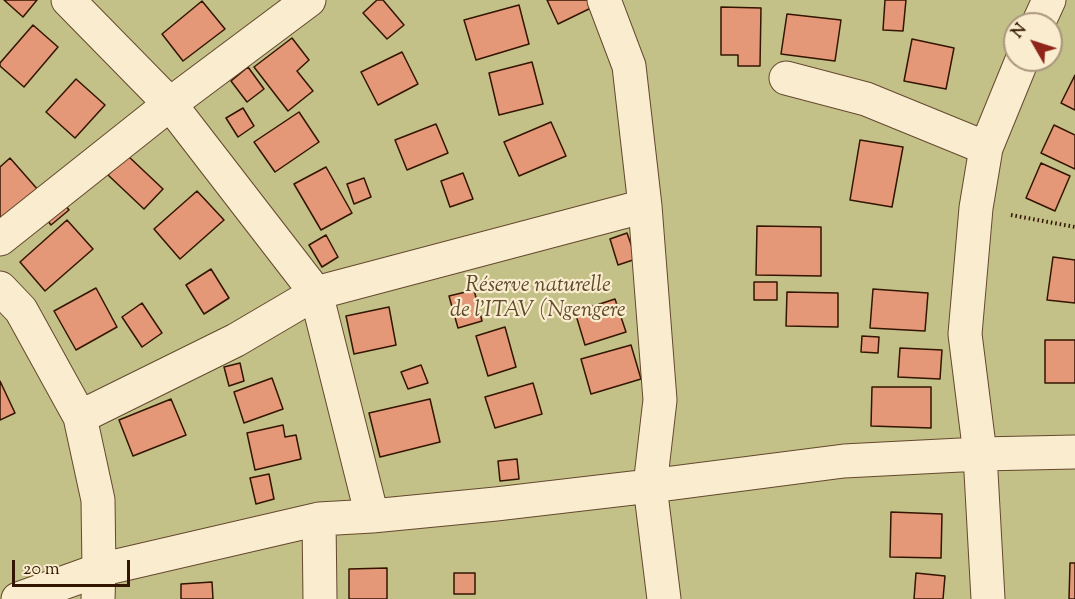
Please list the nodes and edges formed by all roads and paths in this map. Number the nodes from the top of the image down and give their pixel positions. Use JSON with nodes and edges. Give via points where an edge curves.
{"nodes":[{"id":1,"x":68,"y":0,"type":"edge"},
{"id":2,"x":309,"y":0,"type":"edge"},
{"id":3,"x":604,"y":0,"type":"edge"},
{"id":4,"x":1017,"y":72,"type":"edge"},
{"id":5,"x":786,"y":78,"type":"dead end"},
{"id":6,"x":170,"y":104,"type":"junction"},
{"id":7,"x":986,"y":148,"type":"junction"},
{"id":8,"x":645,"y":206,"type":"junction"},
{"id":9,"x":976,"y":208,"type":"junction"},
{"id":10,"x":1075,"y":227,"type":"edge"},
{"id":11,"x":0,"y":239,"type":"edge"},
{"id":12,"x":0,"y":288,"type":"edge"},
{"id":13,"x":316,"y":293,"type":"junction"},
{"id":14,"x":80,"y":417,"type":"junction"},
{"id":15,"x":1075,"y":452,"type":"edge"},
{"id":16,"x":980,"y":454,"type":"junction"},
{"id":17,"x":650,"y":486,"type":"junction"},
{"id":18,"x":372,"y":516,"type":"junction"},
{"id":19,"x":319,"y":519,"type":"junction"},
{"id":20,"x":99,"y":585,"type":"edge"},
{"id":21,"x":18,"y":599,"type":"edge"},
{"id":22,"x":320,"y":599,"type":"edge"},
{"id":23,"x":664,"y":599,"type":"edge"},
{"id":24,"x":988,"y":599,"type":"edge"}],
"edges":[{"from":1,"to":6,"type":"street"},
{"from":2,"to":6,"type":"street"},
{"from":3,"to":8,"type":"street","via":[[629,66]]},
{"from":4,"to":7,"type":"street"},
{"from":5,"to":7,"type":"street","via":[[866,99]]},
{"from":6,"to":11,"type":"street"},
{"from":6,"to":13,"type":"street"},
{"from":7,"to":9,"type":"street"},
{"from":8,"to":13,"type":"street"},
{"from":8,"to":17,"type":"street","via":[[660,400]]},
{"from":9,"to":10,"type":"path"},
{"from":9,"to":16,"type":"street","via":[[965,334]]},
{"from":12,"to":14,"type":"street","via":[[21,310]]},
{"from":13,"to":14,"type":"street","via":[[236,340]]},
{"from":13,"to":18,"type":"street"},
{"from":14,"to":20,"type":"street","via":[[98,500]]},
{"from":15,"to":16,"type":"street"},
{"from":16,"to":17,"type":"street","via":[[844,461]]},
{"from":16,"to":24,"type":"street"},
{"from":17,"to":18,"type":"street"},
{"from":17,"to":23,"type":"street"},
{"from":18,"to":19,"type":"street"},
{"from":19,"to":20,"type":"street"},
{"from":19,"to":22,"type":"street"},
{"from":20,"to":21,"type":"street"}]}
